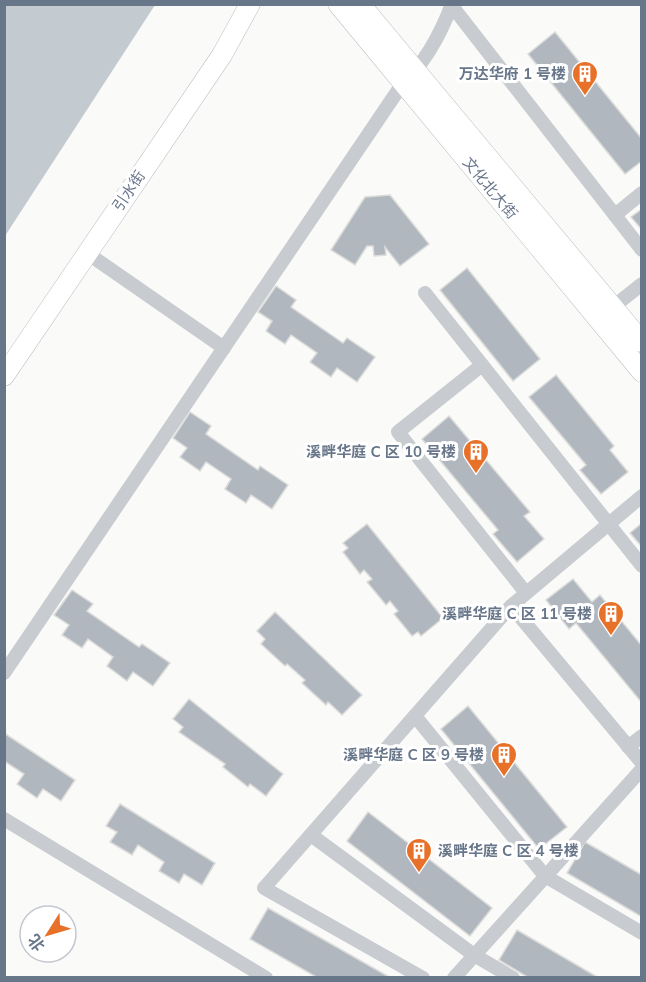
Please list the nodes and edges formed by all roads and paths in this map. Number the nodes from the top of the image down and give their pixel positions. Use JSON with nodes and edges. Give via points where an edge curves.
{"nodes":[{"id":1,"x":250,"y":4,"type":"edge"},
{"id":2,"x":338,"y":4,"type":"edge"},
{"id":3,"x":360,"y":4,"type":"edge"},
{"id":4,"x":452,"y":5,"type":"edge"},
{"id":5,"x":410,"y":77,"type":"junction"},
{"id":6,"x":642,"y":193,"type":"edge"},
{"id":7,"x":615,"y":215,"type":"junction"},
{"id":8,"x":642,"y":250,"type":"edge"},
{"id":9,"x":87,"y":254,"type":"junction"},
{"id":10,"x":642,"y":284,"type":"edge"},
{"id":11,"x":425,"y":293,"type":"dead end"},
{"id":12,"x":612,"y":307,"type":"junction"},
{"id":13,"x":642,"y":342,"type":"edge"},
{"id":14,"x":224,"y":348,"type":"junction"},
{"id":15,"x":482,"y":365,"type":"junction"},
{"id":16,"x":642,"y":372,"type":"edge"},
{"id":17,"x":4,"y":375,"type":"edge"},
{"id":18,"x":642,"y":496,"type":"edge"},
{"id":19,"x":608,"y":524,"type":"junction"},
{"id":20,"x":642,"y":566,"type":"edge"},
{"id":21,"x":526,"y":593,"type":"junction"},
{"id":22,"x":511,"y":606,"type":"junction"},
{"id":23,"x":4,"y":673,"type":"edge"},
{"id":24,"x":415,"y":716,"type":"junction"},
{"id":25,"x":642,"y":736,"type":"edge"},
{"id":26,"x":628,"y":747,"type":"junction"},
{"id":27,"x":642,"y":763,"type":"edge"},
{"id":28,"x":642,"y":769,"type":"edge"},
{"id":29,"x":4,"y":819,"type":"edge"},
{"id":30,"x":311,"y":835,"type":"junction"},
{"id":31,"x":545,"y":876,"type":"junction"},
{"id":32,"x":642,"y":933,"type":"edge"},
{"id":33,"x":474,"y":955,"type":"junction"},
{"id":34,"x":266,"y":978,"type":"edge"},
{"id":35,"x":423,"y":978,"type":"edge"},
{"id":36,"x":454,"y":978,"type":"edge"},
{"id":37,"x":513,"y":978,"type":"edge"}],
"edges":[{"from":1,"to":9,"type":"main road","name":"引水街","via":[[222,55]]},
{"from":2,"to":5,"type":"main road","name":"文化北大街"},
{"from":3,"to":5,"type":"main road","name":"文化北大街"},
{"from":4,"to":5,"type":"street","via":[[438,36]]},
{"from":4,"to":7,"type":"street"},
{"from":5,"to":12,"type":"main road","name":"文化北大街"},
{"from":5,"to":14,"type":"street"},
{"from":5,"to":16,"type":"main road","name":"文化北大街"},
{"from":6,"to":7,"type":"street"},
{"from":7,"to":8,"type":"street"},
{"from":9,"to":14,"type":"street"},
{"from":9,"to":17,"type":"main road","name":"引水街"},
{"from":10,"to":12,"type":"street"},
{"from":11,"to":15,"type":"street"},
{"from":12,"to":13,"type":"main road","name":"文化北大街"},
{"from":14,"to":23,"type":"street"},
{"from":15,"to":19,"type":"street"},
{"from":15,"to":21,"type":"street","via":[[398,432]]},
{"from":18,"to":19,"type":"street"},
{"from":19,"to":20,"type":"street"},
{"from":19,"to":21,"type":"street"},
{"from":21,"to":22,"type":"street"},
{"from":22,"to":24,"type":"street"},
{"from":22,"to":26,"type":"street"},
{"from":24,"to":30,"type":"street"},
{"from":24,"to":31,"type":"street"},
{"from":25,"to":26,"type":"street"},
{"from":26,"to":27,"type":"street"},
{"from":28,"to":31,"type":"street"},
{"from":29,"to":34,"type":"street"},
{"from":30,"to":33,"type":"street"},
{"from":30,"to":35,"type":"street","via":[[264,888]]},
{"from":31,"to":32,"type":"street"},
{"from":31,"to":33,"type":"street"},
{"from":33,"to":36,"type":"street"},
{"from":33,"to":37,"type":"street"}]}
